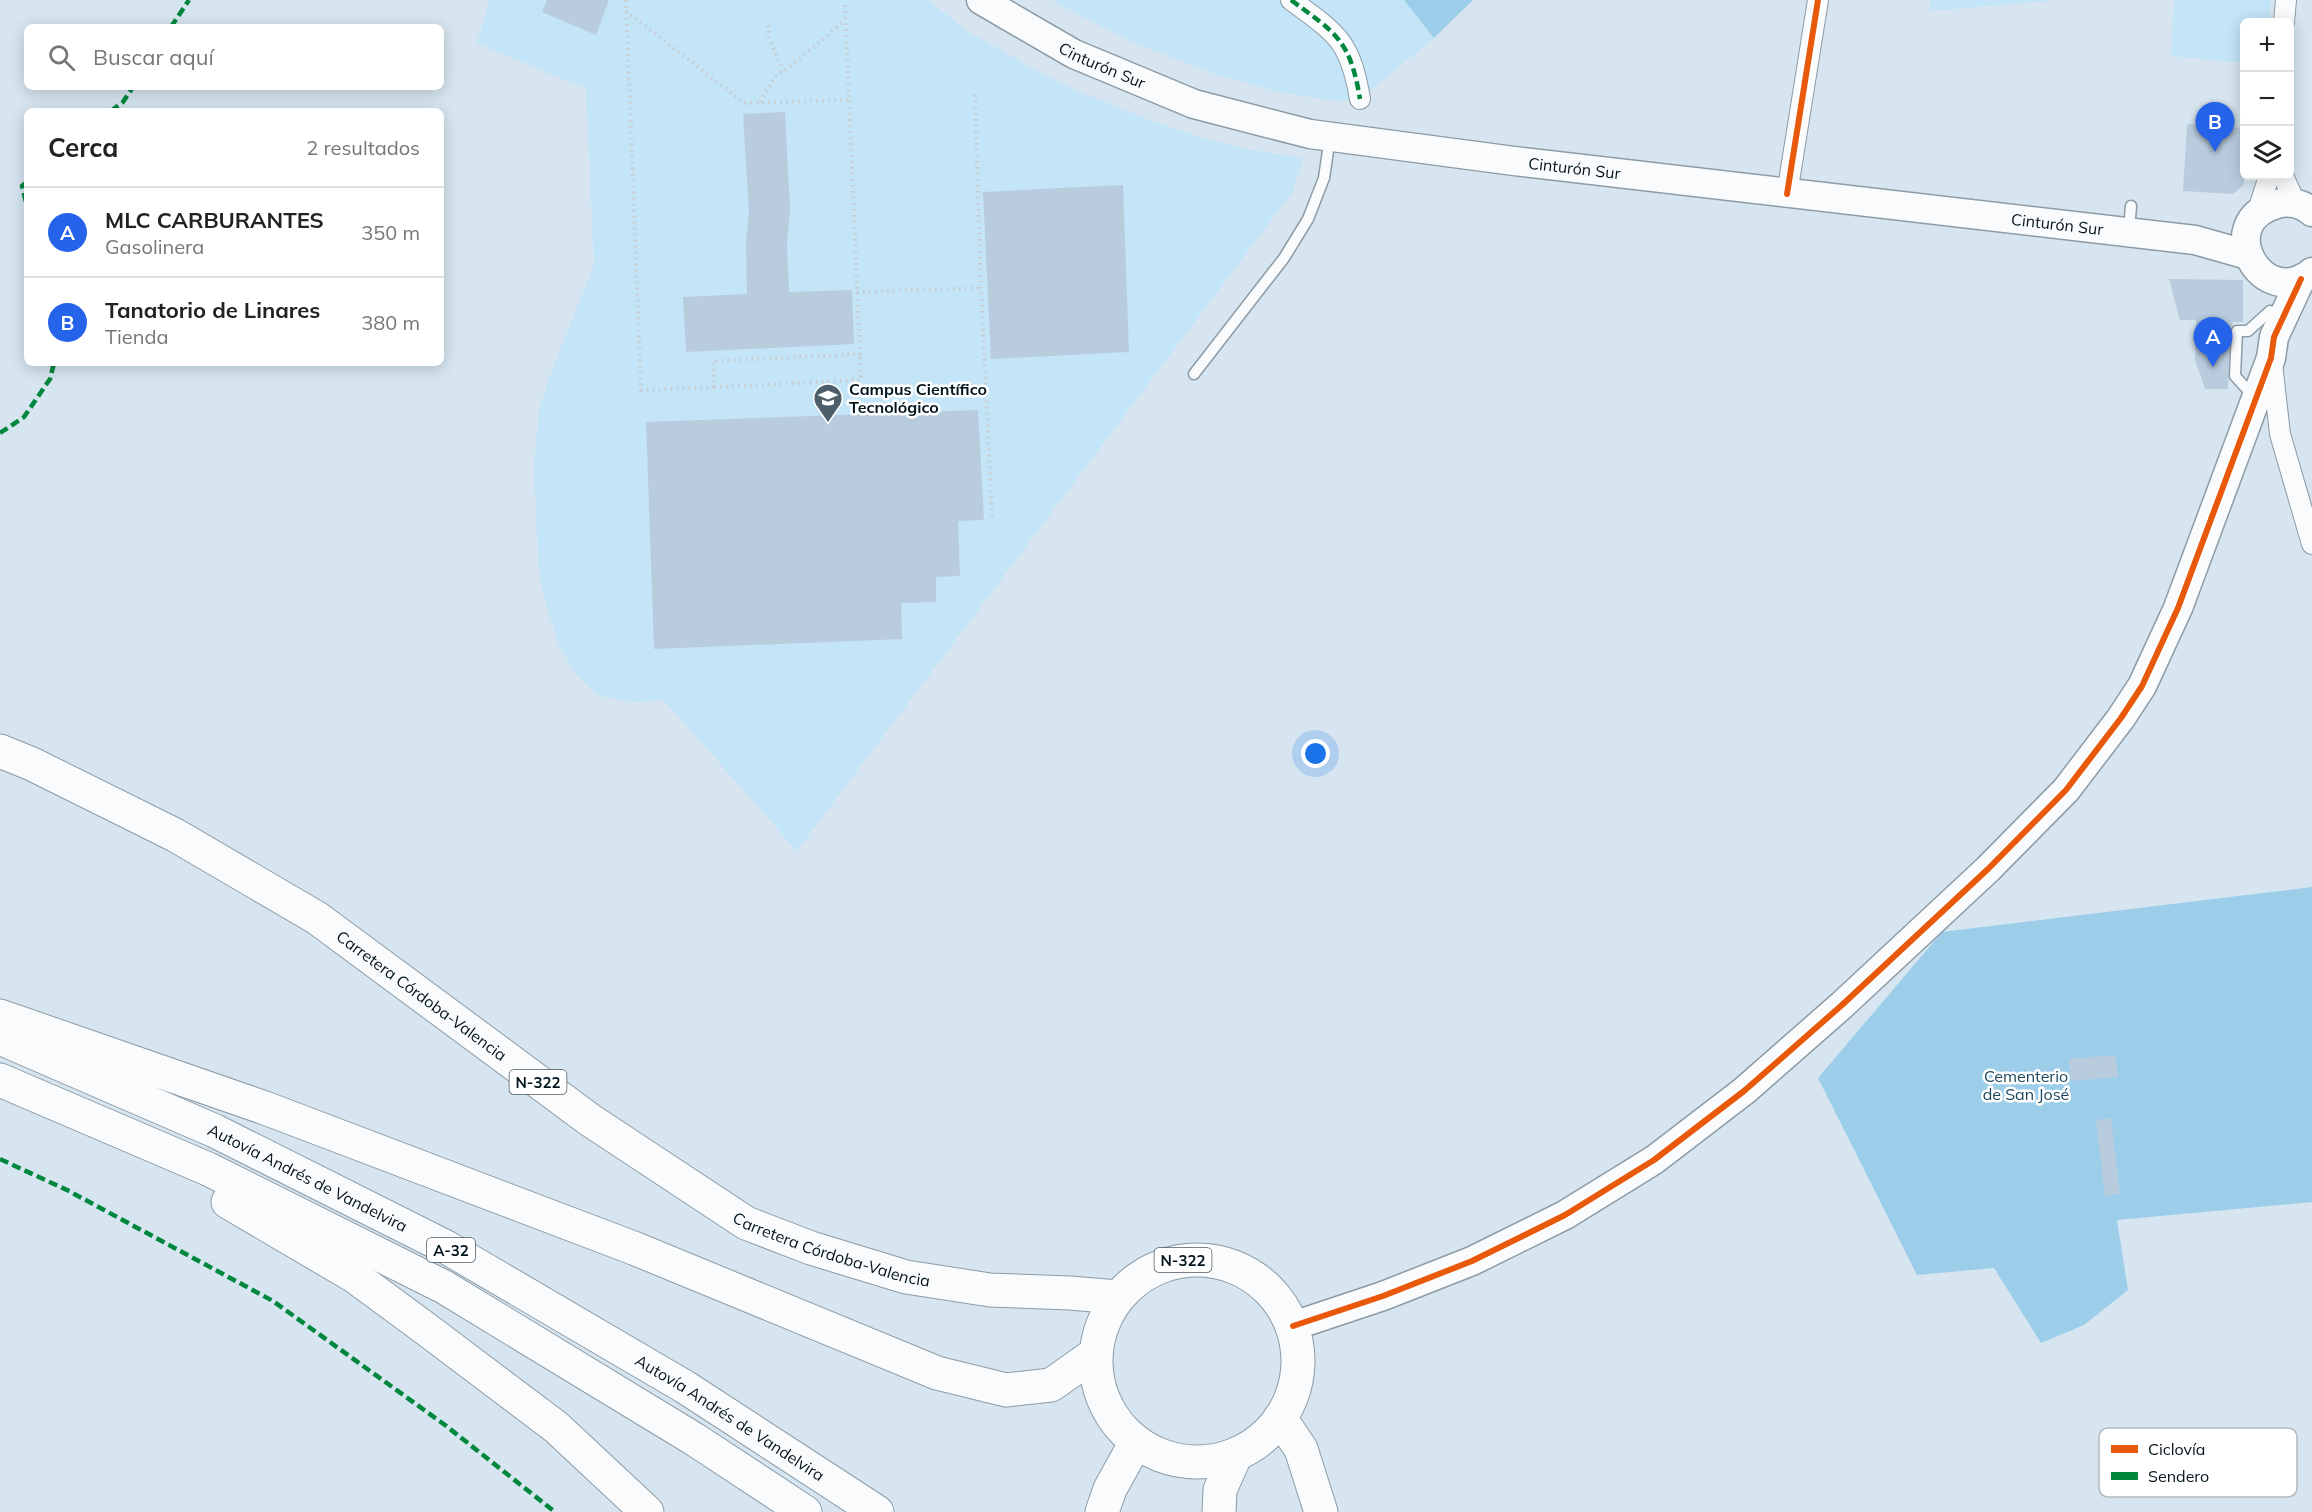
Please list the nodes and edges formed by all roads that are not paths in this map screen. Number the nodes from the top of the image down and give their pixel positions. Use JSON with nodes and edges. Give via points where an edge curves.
{"nodes":[{"id":1,"x":981,"y":0,"type":"edge"},
{"id":2,"x":1291,"y":0,"type":"edge"},
{"id":3,"x":1818,"y":0,"type":"edge"},
{"id":4,"x":2286,"y":0,"type":"edge"},
{"id":5,"x":2284,"y":18,"type":"edge"},
{"id":6,"x":1360,"y":99,"type":"dead end"},
{"id":7,"x":1330,"y":136,"type":"junction"},
{"id":8,"x":2268,"y":180,"type":"edge"},
{"id":9,"x":2286,"y":180,"type":"edge"},
{"id":10,"x":1787,"y":194,"type":"junction"},
{"id":11,"x":2304,"y":208,"type":"edge"},
{"id":12,"x":2253,"y":221,"type":"junction"},
{"id":13,"x":2195,"y":240,"type":"junction"},
{"id":14,"x":2254,"y":263,"type":"junction"},
{"id":15,"x":2306,"y":276,"type":"edge"},
{"id":16,"x":2272,"y":335,"type":"junction"},
{"id":17,"x":1194,"y":374,"type":"dead end"},
{"id":18,"x":2256,"y":399,"type":"junction"},
{"id":19,"x":2312,"y":544,"type":"edge"},
{"id":20,"x":0,"y":752,"type":"edge"},
{"id":21,"x":0,"y":1016,"type":"edge"},
{"id":22,"x":0,"y":1038,"type":"edge"},
{"id":23,"x":0,"y":1080,"type":"edge"},
{"id":24,"x":44,"y":1098,"type":"junction"},
{"id":25,"x":1118,"y":1297,"type":"junction"},
{"id":26,"x":1293,"y":1326,"type":"junction"},
{"id":27,"x":1095,"y":1354,"type":"junction"},
{"id":28,"x":1281,"y":1418,"type":"junction"},
{"id":29,"x":1136,"y":1442,"type":"junction"},
{"id":30,"x":1236,"y":1454,"type":"junction"},
{"id":31,"x":647,"y":1512,"type":"edge"},
{"id":32,"x":805,"y":1512,"type":"edge"},
{"id":33,"x":877,"y":1512,"type":"edge"},
{"id":34,"x":1102,"y":1512,"type":"edge"},
{"id":35,"x":1219,"y":1512,"type":"edge"},
{"id":36,"x":1321,"y":1512,"type":"edge"}],
"edges":[{"from":1,"to":7,"type":"street","name":"Cinturón Sur","via":[[1074,54],[1194,104]]},
{"from":2,"to":6,"type":"street","via":[[1341,40],[1354,67]]},
{"from":3,"to":10,"type":"street"},
{"from":4,"to":5,"type":"street"},
{"from":7,"to":10,"type":"street","name":"Cinturón Sur"},
{"from":7,"to":17,"type":"lane","via":[[1324,178],[1308,219],[1284,258]]},
{"from":8,"to":12,"type":"street"},
{"from":9,"to":11,"type":"street"},
{"from":10,"to":13,"type":"street","name":"Cinturón Sur","via":[[2130,219]]},
{"from":11,"to":12,"type":"street","name":"Cinturón Sur","via":[[2282,202],[2269,206]]},
{"from":12,"to":13,"type":"street","name":"Cinturón Sur","via":[[2211,239]]},
{"from":12,"to":14,"type":"street","via":[[2246,240]]},
{"from":13,"to":14,"type":"street","name":"Cinturón Sur"},
{"from":14,"to":15,"type":"street","name":"Cinturón Sur","via":[[2269,278],[2280,281]]},
{"from":14,"to":16,"type":"street"},
{"from":15,"to":16,"type":"street"},
{"from":16,"to":18,"type":"street"},
{"from":16,"to":18,"type":"lane","via":[[2237,331],[2235,376]]},
{"from":16,"to":19,"type":"street","via":[[2280,434]]},
{"from":18,"to":26,"type":"street","via":[[2178,608],[2142,686],[2066,790],[1988,869],[1753,1083],[1654,1160],[1565,1215],[1472,1261]]},
{"from":20,"to":25,"type":"highway","name":"Carretera Córdoba-Valencia","number":"N-322","via":[[175,835],[317,918],[590,1120],[746,1223],[906,1277],[990,1290]]},
{"from":21,"to":27,"type":"highway","via":[[265,1108],[625,1245],[937,1373],[1006,1390],[1050,1385]]},
{"from":22,"to":33,"type":"highway","name":"Autovía Andrés de Vandelvira","number":"A-32","via":[[215,1131],[446,1247],[686,1387]]},
{"from":23,"to":24,"type":"highway","number":"A-32"},
{"from":24,"to":31,"type":"highway","via":[[354,1276],[556,1427]]},
{"from":24,"to":32,"type":"highway","number":"A-32","via":[[208,1169],[444,1287],[694,1439]]},
{"from":25,"to":26,"type":"highway","number":"N-322","via":[[1137,1279],[1161,1266],[1187,1260],[1214,1260],[1240,1269],[1262,1283],[1281,1303]]},
{"from":25,"to":27,"type":"highway","number":"N-322","via":[[1102,1324]]},
{"from":26,"to":28,"type":"highway","number":"N-322","via":[[1298,1374]]},
{"from":27,"to":29,"type":"highway","number":"N-322","via":[[1104,1403],[1118,1425]]},
{"from":28,"to":30,"type":"highway","number":"N-322","via":[[1261,1439]]},
{"from":28,"to":36,"type":"highway","via":[[1301,1449]]},
{"from":29,"to":30,"type":"highway","number":"N-322","via":[[1159,1455],[1185,1461],[1211,1461]]},
{"from":29,"to":34,"type":"highway"},
{"from":30,"to":35,"type":"highway","via":[[1220,1490]]}]}
